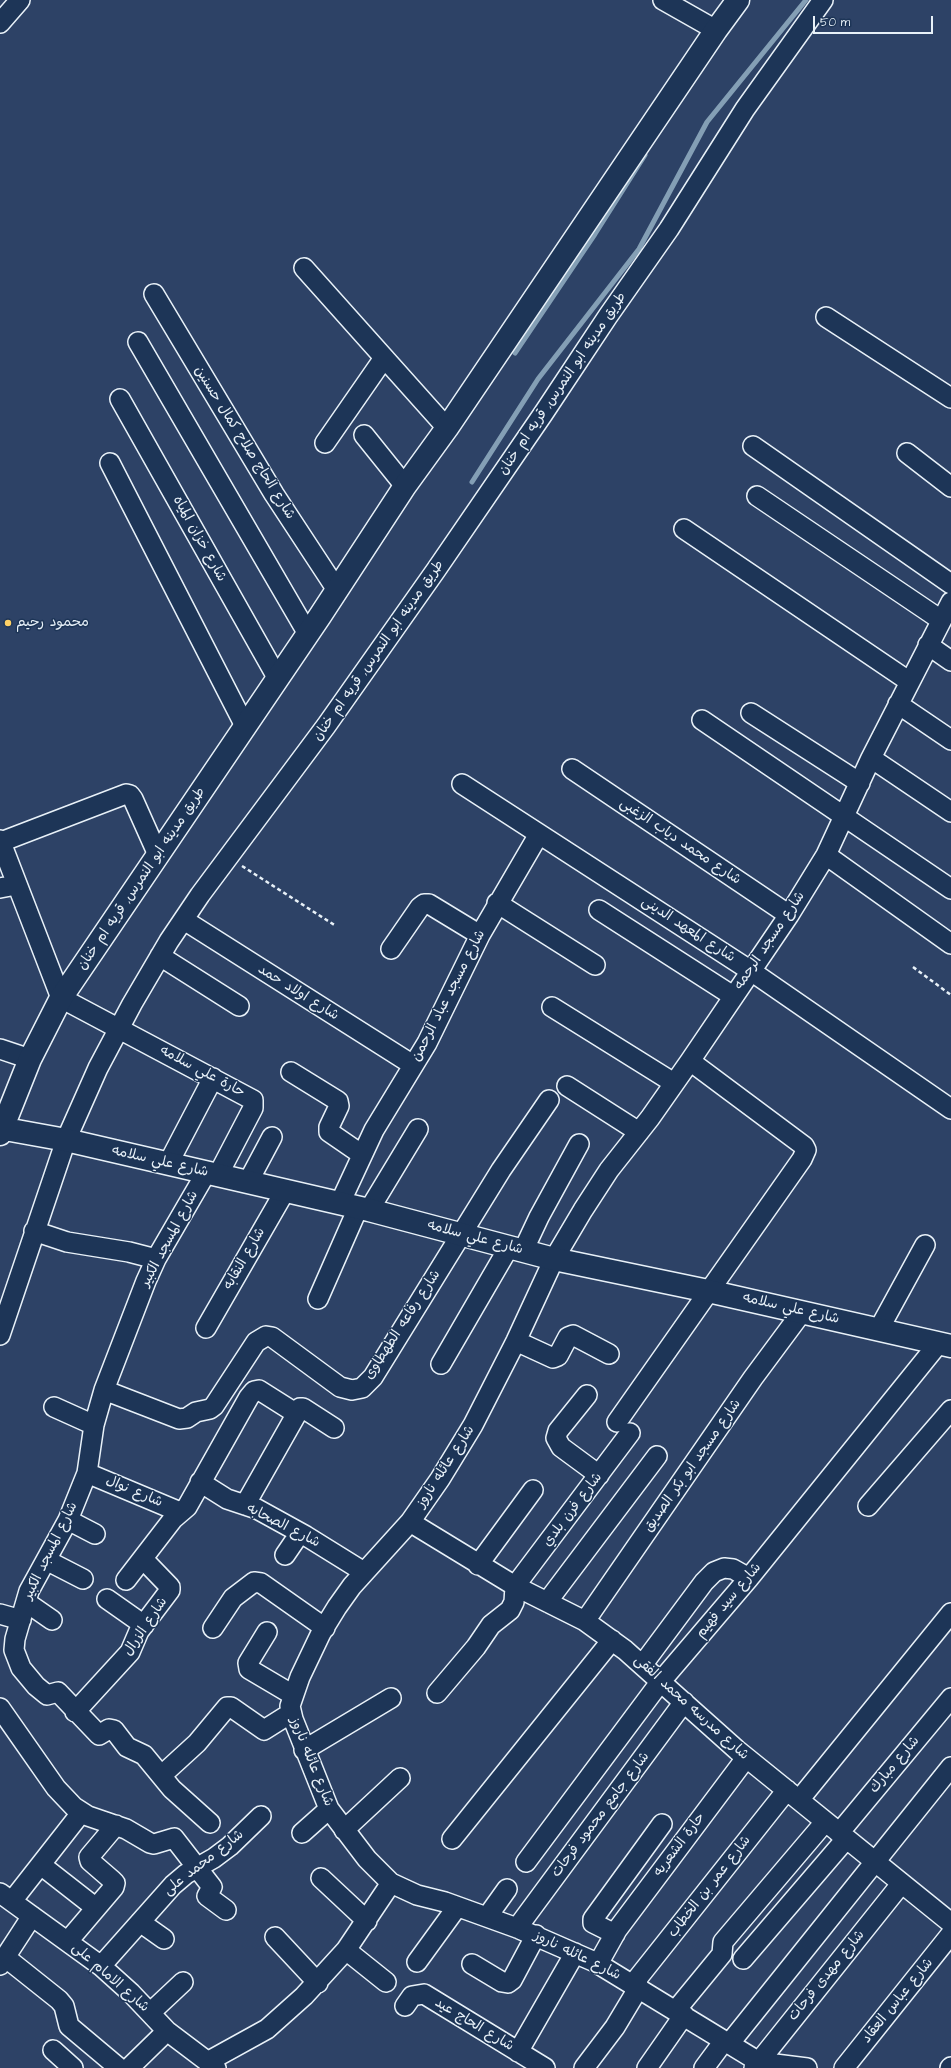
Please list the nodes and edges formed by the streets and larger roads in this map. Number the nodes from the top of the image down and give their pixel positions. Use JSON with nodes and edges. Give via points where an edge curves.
{"nodes":[{"id":1,"x":20,"y":0,"type":"edge"},
{"id":2,"x":663,"y":0,"type":"edge"},
{"id":3,"x":738,"y":0,"type":"edge"},
{"id":4,"x":824,"y":0,"type":"edge"},
{"id":5,"x":0,"y":23,"type":"edge"},
{"id":6,"x":716,"y":30,"type":"junction"},
{"id":7,"x":304,"y":268,"type":"dead end"},
{"id":8,"x":154,"y":294,"type":"dead end"},
{"id":9,"x":826,"y":317,"type":"dead end"},
{"id":10,"x":138,"y":342,"type":"dead end"},
{"id":11,"x":384,"y":358,"type":"junction"},
{"id":12,"x":951,"y":398,"type":"edge"},
{"id":13,"x":120,"y":399,"type":"dead end"},
{"id":14,"x":447,"y":428,"type":"junction"},
{"id":15,"x":364,"y":435,"type":"dead end"},
{"id":16,"x":324,"y":443,"type":"dead end"},
{"id":17,"x":753,"y":446,"type":"dead end"},
{"id":18,"x":907,"y":453,"type":"dead end"},
{"id":19,"x":110,"y":463,"type":"dead end"},
{"id":20,"x":405,"y":486,"type":"junction"},
{"id":21,"x":951,"y":487,"type":"edge"},
{"id":22,"x":757,"y":496,"type":"dead end"},
{"id":23,"x":684,"y":529,"type":"dead end"},
{"id":24,"x":951,"y":584,"type":"edge"},
{"id":25,"x":337,"y":590,"type":"junction"},
{"id":26,"x":951,"y":602,"type":"edge"},
{"id":27,"x":941,"y":620,"type":"junction"},
{"id":28,"x":308,"y":634,"type":"junction"},
{"id":29,"x":928,"y":645,"type":"junction"},
{"id":30,"x":951,"y":661,"type":"edge"},
{"id":31,"x":278,"y":679,"type":"junction"},
{"id":32,"x":910,"y":682,"type":"junction"},
{"id":33,"x":898,"y":704,"type":"junction"},
{"id":34,"x":751,"y":713,"type":"dead end"},
{"id":35,"x":702,"y":720,"type":"dead end"},
{"id":36,"x":245,"y":726,"type":"junction"},
{"id":37,"x":951,"y":740,"type":"edge"},
{"id":38,"x":871,"y":758,"type":"junction"},
{"id":39,"x":572,"y":770,"type":"dead end"},
{"id":40,"x":860,"y":783,"type":"junction"},
{"id":41,"x":462,"y":784,"type":"dead end"},
{"id":42,"x":951,"y":812,"type":"edge"},
{"id":43,"x":845,"y":816,"type":"junction"},
{"id":44,"x":539,"y":834,"type":"junction"},
{"id":45,"x":0,"y":841,"type":"edge"},
{"id":46,"x":158,"y":855,"type":"junction"},
{"id":47,"x":826,"y":855,"type":"junction"},
{"id":48,"x":8,"y":886,"type":"edge"},
{"id":49,"x":951,"y":889,"type":"edge"},
{"id":50,"x":497,"y":903,"type":"junction"},
{"id":51,"x":599,"y":910,"type":"dead end"},
{"id":52,"x":788,"y":914,"type":"junction"},
{"id":53,"x":184,"y":920,"type":"junction"},
{"id":54,"x":480,"y":934,"type":"junction"},
{"id":55,"x":951,"y":944,"type":"edge"},
{"id":56,"x":391,"y":949,"type":"dead end"},
{"id":57,"x":160,"y":956,"type":"junction"},
{"id":58,"x":595,"y":965,"type":"dead end"},
{"id":59,"x":751,"y":971,"type":"junction"},
{"id":60,"x":733,"y":996,"type":"junction"},
{"id":61,"x":61,"y":998,"type":"junction"},
{"id":62,"x":238,"y":1006,"type":"dead end"},
{"id":63,"x":552,"y":1007,"type":"dead end"},
{"id":64,"x":120,"y":1028,"type":"junction"},
{"id":65,"x":0,"y":1048,"type":"edge"},
{"id":66,"x":30,"y":1059,"type":"junction"},
{"id":67,"x":690,"y":1061,"type":"junction"},
{"id":68,"x":413,"y":1066,"type":"junction"},
{"id":69,"x":291,"y":1072,"type":"dead end"},
{"id":70,"x":213,"y":1078,"type":"junction"},
{"id":71,"x":674,"y":1083,"type":"junction"},
{"id":72,"x":566,"y":1086,"type":"dead end"},
{"id":73,"x":549,"y":1100,"type":"dead end"},
{"id":74,"x":951,"y":1109,"type":"edge"},
{"id":75,"x":418,"y":1129,"type":"dead end"},
{"id":76,"x":1,"y":1130,"type":"edge"},
{"id":77,"x":639,"y":1132,"type":"junction"},
{"id":78,"x":272,"y":1138,"type":"dead end"},
{"id":79,"x":66,"y":1140,"type":"junction"},
{"id":80,"x":579,"y":1144,"type":"dead end"},
{"id":81,"x":361,"y":1154,"type":"junction"},
{"id":82,"x":168,"y":1164,"type":"junction"},
{"id":83,"x":212,"y":1174,"type":"junction"},
{"id":84,"x":248,"y":1182,"type":"junction"},
{"id":85,"x":285,"y":1191,"type":"junction"},
{"id":86,"x":356,"y":1207,"type":"junction"},
{"id":87,"x":34,"y":1231,"type":"junction"},
{"id":88,"x":461,"y":1234,"type":"junction"},
{"id":89,"x":925,"y":1245,"type":"dead end"},
{"id":90,"x":516,"y":1249,"type":"junction"},
{"id":91,"x":156,"y":1259,"type":"junction"},
{"id":92,"x":554,"y":1259,"type":"junction"},
{"id":93,"x":708,"y":1290,"type":"junction"},
{"id":94,"x":318,"y":1299,"type":"dead end"},
{"id":95,"x":802,"y":1312,"type":"junction"},
{"id":96,"x":206,"y":1328,"type":"dead end"},
{"id":97,"x":879,"y":1329,"type":"junction"},
{"id":98,"x":0,"y":1335,"type":"edge"},
{"id":99,"x":516,"y":1341,"type":"junction"},
{"id":100,"x":944,"y":1345,"type":"edge"},
{"id":101,"x":609,"y":1354,"type":"dead end"},
{"id":102,"x":441,"y":1364,"type":"dead end"},
{"id":103,"x":104,"y":1390,"type":"junction"},
{"id":104,"x":587,"y":1396,"type":"dead end"},
{"id":105,"x":54,"y":1408,"type":"dead end"},
{"id":106,"x":951,"y":1410,"type":"edge"},
{"id":107,"x":296,"y":1414,"type":"junction"},
{"id":108,"x":94,"y":1425,"type":"junction"},
{"id":109,"x":334,"y":1428,"type":"dead end"},
{"id":110,"x":657,"y":1456,"type":"dead end"},
{"id":111,"x":87,"y":1473,"type":"junction"},
{"id":112,"x":599,"y":1475,"type":"junction"},
{"id":113,"x":200,"y":1482,"type":"junction"},
{"id":114,"x":533,"y":1490,"type":"dead end"},
{"id":115,"x":245,"y":1505,"type":"junction"},
{"id":116,"x":868,"y":1506,"type":"dead end"},
{"id":117,"x":180,"y":1512,"type":"junction"},
{"id":118,"x":68,"y":1520,"type":"junction"},
{"id":119,"x":410,"y":1522,"type":"junction"},
{"id":120,"x":300,"y":1533,"type":"junction"},
{"id":121,"x":95,"y":1534,"type":"dead end"},
{"id":122,"x":285,"y":1555,"type":"dead end"},
{"id":123,"x":143,"y":1559,"type":"junction"},
{"id":124,"x":46,"y":1560,"type":"junction"},
{"id":125,"x":478,"y":1565,"type":"junction"},
{"id":126,"x":364,"y":1572,"type":"junction"},
{"id":127,"x":749,"y":1578,"type":"junction"},
{"id":128,"x":83,"y":1579,"type":"dead end"},
{"id":129,"x":126,"y":1580,"type":"dead end"},
{"id":130,"x":515,"y":1586,"type":"junction"},
{"id":131,"x":107,"y":1599,"type":"dead end"},
{"id":132,"x":547,"y":1602,"type":"junction"},
{"id":133,"x":24,"y":1611,"type":"junction"},
{"id":134,"x":951,"y":1613,"type":"edge"},
{"id":135,"x":0,"y":1614,"type":"edge"},
{"id":136,"x":52,"y":1620,"type":"dead end"},
{"id":137,"x":585,"y":1621,"type":"junction"},
{"id":138,"x":144,"y":1625,"type":"junction"},
{"id":139,"x":213,"y":1628,"type":"dead end"},
{"id":140,"x":324,"y":1628,"type":"junction"},
{"id":141,"x":267,"y":1632,"type":"dead end"},
{"id":142,"x":612,"y":1640,"type":"junction"},
{"id":143,"x":9,"y":1661,"type":"edge"},
{"id":144,"x":643,"y":1664,"type":"junction"},
{"id":145,"x":661,"y":1681,"type":"junction"},
{"id":146,"x":437,"y":1693,"type":"dead end"},
{"id":147,"x":391,"y":1698,"type":"dead end"},
{"id":148,"x":951,"y":1698,"type":"edge"},
{"id":149,"x":684,"y":1702,"type":"junction"},
{"id":150,"x":292,"y":1704,"type":"junction"},
{"id":151,"x":0,"y":1708,"type":"edge"},
{"id":152,"x":75,"y":1712,"type":"junction"},
{"id":153,"x":304,"y":1750,"type":"junction"},
{"id":154,"x":746,"y":1758,"type":"junction"},
{"id":155,"x":951,"y":1768,"type":"edge"},
{"id":156,"x":162,"y":1775,"type":"junction"},
{"id":157,"x":400,"y":1778,"type":"dead end"},
{"id":158,"x":793,"y":1795,"type":"junction"},
{"id":159,"x":329,"y":1809,"type":"junction"},
{"id":160,"x":81,"y":1813,"type":"junction"},
{"id":161,"x":261,"y":1816,"type":"dead end"},
{"id":162,"x":210,"y":1823,"type":"dead end"},
{"id":163,"x":662,"y":1824,"type":"dead end"},
{"id":164,"x":116,"y":1825,"type":"junction"},
{"id":165,"x":344,"y":1830,"type":"junction"},
{"id":166,"x":837,"y":1831,"type":"junction"},
{"id":167,"x":302,"y":1833,"type":"dead end"},
{"id":168,"x":452,"y":1839,"type":"dead end"},
{"id":169,"x":526,"y":1862,"type":"dead end"},
{"id":170,"x":874,"y":1862,"type":"junction"},
{"id":171,"x":41,"y":1864,"type":"junction"},
{"id":172,"x":196,"y":1868,"type":"junction"},
{"id":173,"x":321,"y":1878,"type":"dead end"},
{"id":174,"x":391,"y":1883,"type":"junction"},
{"id":175,"x":901,"y":1884,"type":"junction"},
{"id":176,"x":507,"y":1889,"type":"dead end"},
{"id":177,"x":6,"y":1897,"type":"edge"},
{"id":178,"x":457,"y":1907,"type":"junction"},
{"id":179,"x":96,"y":1908,"type":"junction"},
{"id":180,"x":226,"y":1910,"type":"dead end"},
{"id":181,"x":32,"y":1916,"type":"junction"},
{"id":182,"x":487,"y":1917,"type":"junction"},
{"id":183,"x":366,"y":1920,"type":"junction"},
{"id":184,"x":140,"y":1922,"type":"junction"},
{"id":185,"x":951,"y":1923,"type":"edge"},
{"id":186,"x":517,"y":1928,"type":"junction"},
{"id":187,"x":615,"y":1934,"type":"junction"},
{"id":188,"x":951,"y":1934,"type":"edge"},
{"id":189,"x":536,"y":1936,"type":"junction"},
{"id":190,"x":274,"y":1937,"type":"dead end"},
{"id":191,"x":164,"y":1939,"type":"dead end"},
{"id":192,"x":68,"y":1941,"type":"junction"},
{"id":193,"x":346,"y":1950,"type":"junction"},
{"id":194,"x":575,"y":1953,"type":"junction"},
{"id":195,"x":743,"y":1959,"type":"dead end"},
{"id":196,"x":2,"y":1961,"type":"edge"},
{"id":197,"x":417,"y":1962,"type":"dead end"},
{"id":198,"x":472,"y":1964,"type":"dead end"},
{"id":199,"x":598,"y":1964,"type":"junction"},
{"id":200,"x":101,"y":1966,"type":"junction"},
{"id":201,"x":183,"y":1982,"type":"dead end"},
{"id":202,"x":386,"y":1982,"type":"dead end"},
{"id":203,"x":318,"y":1983,"type":"junction"},
{"id":204,"x":636,"y":1986,"type":"junction"},
{"id":205,"x":405,"y":2006,"type":"dead end"},
{"id":206,"x":151,"y":2012,"type":"junction"},
{"id":207,"x":680,"y":2013,"type":"junction"},
{"id":208,"x":167,"y":2031,"type":"junction"},
{"id":209,"x":727,"y":2043,"type":"junction"},
{"id":210,"x":53,"y":2050,"type":"dead end"},
{"id":211,"x":518,"y":2052,"type":"junction"},
{"id":212,"x":212,"y":2065,"type":"edge"},
{"id":213,"x":756,"y":2065,"type":"edge"},
{"id":214,"x":73,"y":2068,"type":"edge"},
{"id":215,"x":119,"y":2068,"type":"edge"},
{"id":216,"x":130,"y":2068,"type":"edge"},
{"id":217,"x":545,"y":2068,"type":"edge"},
{"id":218,"x":584,"y":2068,"type":"edge"},
{"id":219,"x":647,"y":2068,"type":"edge"},
{"id":220,"x":704,"y":2068,"type":"edge"},
{"id":221,"x":807,"y":2068,"type":"edge"},
{"id":222,"x":844,"y":2068,"type":"edge"}],
"edges":[{"from":1,"to":5,"type":"street"},
{"from":2,"to":6,"type":"street"},
{"from":3,"to":6,"type":"street","name":"طريق مدينه ابو النمرس, قريه ام خنان"},
{"from":4,"to":53,"type":"street","name":"طريق مدينه ابو النمرس, قريه ام خنان","via":[[744,109],[669,229],[436,570]]},
{"from":6,"to":14,"type":"street","name":"طريق مدينه ابو النمرس, قريه ام خنان"},
{"from":7,"to":11,"type":"street"},
{"from":8,"to":25,"type":"street","name":"شارع الحاج صلاح كمال حسنين","via":[[274,494]]},
{"from":9,"to":12,"type":"street"},
{"from":10,"to":28,"type":"street"},
{"from":11,"to":14,"type":"street"},
{"from":11,"to":16,"type":"street"},
{"from":13,"to":31,"type":"street","name":"شارع خزان المياه"},
{"from":14,"to":20,"type":"street","name":"طريق مدينه ابو النمرس, قريه ام خنان"},
{"from":15,"to":20,"type":"street"},
{"from":17,"to":24,"type":"street"},
{"from":18,"to":21,"type":"street"},
{"from":19,"to":36,"type":"street"},
{"from":20,"to":25,"type":"street","name":"طريق مدينه ابو النمرس, قريه ام خنان"},
{"from":22,"to":27,"type":"street"},
{"from":23,"to":32,"type":"street"},
{"from":25,"to":28,"type":"street","name":"طريق مدينه ابو النمرس, قريه ام خنان"},
{"from":26,"to":27,"type":"street","name":"شارع مسجد الرحمه"},
{"from":27,"to":29,"type":"street","name":"شارع مسجد الرحمه"},
{"from":28,"to":31,"type":"street","name":"طريق مدينه ابو النمرس, قريه ام خنان"},
{"from":29,"to":30,"type":"street"},
{"from":29,"to":32,"type":"street","name":"شارع مسجد الرحمه"},
{"from":31,"to":36,"type":"street","name":"طريق مدينه ابو النمرس, قريه ام خنان"},
{"from":32,"to":33,"type":"street","name":"شارع مسجد الرحمه"},
{"from":33,"to":37,"type":"street"},
{"from":33,"to":38,"type":"street","name":"شارع مسجد الرحمه"},
{"from":34,"to":40,"type":"street"},
{"from":35,"to":43,"type":"street"},
{"from":36,"to":46,"type":"street","name":"طريق مدينه ابو النمرس, قريه ام خنان"},
{"from":38,"to":40,"type":"street","name":"شارع مسجد الرحمه"},
{"from":38,"to":42,"type":"street"},
{"from":39,"to":52,"type":"street","name":"شارع محمد دياب الزغبى"},
{"from":40,"to":43,"type":"street","name":"شارع مسجد الرحمه"},
{"from":41,"to":44,"type":"street","name":"شارع المعهد الدينى"},
{"from":43,"to":47,"type":"street","name":"شارع مسجد الرحمه"},
{"from":43,"to":49,"type":"street"},
{"from":44,"to":50,"type":"street","name":"شارع مسجد عباد الرحمن"},
{"from":44,"to":59,"type":"street","name":"شارع المعهد الدينى"},
{"from":45,"to":46,"type":"street","via":[[126,794],[133,799]]},
{"from":45,"to":48,"type":"street"},
{"from":46,"to":61,"type":"street","name":"طريق مدينه ابو النمرس, قريه ام خنان"},
{"from":47,"to":52,"type":"street","name":"شارع مسجد الرحمه"},
{"from":47,"to":55,"type":"street"},
{"from":48,"to":61,"type":"street"},
{"from":50,"to":54,"type":"street","name":"شارع مسجد عباد الرحمن"},
{"from":50,"to":58,"type":"street"},
{"from":51,"to":60,"type":"street"},
{"from":52,"to":59,"type":"street","name":"شارع مسجد الرحمه"},
{"from":53,"to":57,"type":"street","name":"طريق مدينه ابو النمرس, قريه ام خنان"},
{"from":53,"to":68,"type":"street","name":"شارع اولاد حمد"},
{"from":54,"to":56,"type":"street","via":[[429,904],[424,904]]},
{"from":54,"to":68,"type":"street","name":"شارع مسجد عباد الرحمن","via":[[440,1020]]},
{"from":57,"to":62,"type":"street"},
{"from":57,"to":64,"type":"street","name":"طريق مدينه ابو النمرس, قريه ام خنان"},
{"from":59,"to":60,"type":"street","name":"شارع مسجد الرحمه"},
{"from":59,"to":74,"type":"street","name":"شارع المعهد الدينى"},
{"from":60,"to":67,"type":"street","name":"شارع مسجد الرحمه"},
{"from":61,"to":64,"type":"street","name":"حارة علي سلامه"},
{"from":61,"to":66,"type":"street","name":"طريق مدينه ابو النمرس, قريه ام خنان"},
{"from":63,"to":71,"type":"street"},
{"from":64,"to":70,"type":"street","name":"حارة علي سلامه"},
{"from":64,"to":79,"type":"street","name":"طريق مدينه ابو النمرس, قريه ام خنان","via":[[98,1068]]},
{"from":65,"to":66,"type":"street"},
{"from":66,"to":76,"type":"street","name":"طريق مدينه ابو النمرس, قريه ام خنان"},
{"from":67,"to":71,"type":"street","name":"شارع مسجد الرحمه"},
{"from":67,"to":93,"type":"street","name":"شارع فرن بلدي","via":[[806,1150]]},
{"from":68,"to":81,"type":"street","name":"شارع مسجد عباد الرحمن"},
{"from":69,"to":81,"type":"street","via":[[338,1101],[339,1106],[329,1132]]},
{"from":70,"to":82,"type":"street"},
{"from":70,"to":83,"type":"street","name":"حارة علي سلامه","via":[[250,1097],[254,1104]]},
{"from":71,"to":77,"type":"street","name":"شارع مسجد الرحمه"},
{"from":72,"to":77,"type":"street"},
{"from":73,"to":88,"type":"street","name":"شارع رفاعه الطهطاوى","via":[[500,1170]]},
{"from":75,"to":86,"type":"street"},
{"from":76,"to":79,"type":"street","name":"شارع علي سلامه"},
{"from":77,"to":92,"type":"street","name":"شارع مسجد الرحمه","via":[[609,1170]]},
{"from":78,"to":84,"type":"street"},
{"from":79,"to":82,"type":"street","name":"شارع علي سلامه"},
{"from":79,"to":87,"type":"street","name":"طريق مدينه ابو النمرس, قريه ام خنان"},
{"from":80,"to":90,"type":"street","via":[[539,1217]]},
{"from":81,"to":86,"type":"street","name":"شارع مسجد عباد الرحمن"},
{"from":82,"to":83,"type":"street","name":"شارع علي سلامه"},
{"from":83,"to":84,"type":"street","name":"شارع علي سلامه"},
{"from":83,"to":91,"type":"street","name":"شارع المسجد الكبير"},
{"from":84,"to":85,"type":"street","name":"شارع علي سلامه"},
{"from":85,"to":86,"type":"street","name":"شارع علي سلامه"},
{"from":85,"to":96,"type":"street","name":"شارع النقابه"},
{"from":86,"to":88,"type":"street","name":"شارع علي سلامه"},
{"from":86,"to":94,"type":"street"},
{"from":87,"to":91,"type":"street","via":[[66,1242]]},
{"from":87,"to":98,"type":"street","name":"طريق مدينه ابو النمرس, قريه ام خنان"},
{"from":88,"to":90,"type":"street","name":"شارع علي سلامه"},
{"from":88,"to":103,"type":"street","name":"شارع رفاعه الطهطاوى","via":[[373,1377],[362,1388],[352,1390],[340,1387],[272,1336],[266,1336],[256,1342],[214,1406],[187,1418],[180,1419]]},
{"from":89,"to":97,"type":"street"},
{"from":90,"to":92,"type":"street","name":"شارع علي سلامه"},
{"from":90,"to":102,"type":"street"},
{"from":91,"to":103,"type":"street","name":"شارع المسجد الكبير"},
{"from":92,"to":93,"type":"street","name":"شارع علي سلامه"},
{"from":92,"to":99,"type":"street","name":"شارع عائله ناروز"},
{"from":93,"to":95,"type":"street","name":"شارع علي سلامه"},
{"from":93,"to":112,"type":"street","name":"شارع فرن بلدي","via":[[624,1427]]},
{"from":95,"to":97,"type":"street","name":"شارع علي سلامه"},
{"from":95,"to":137,"type":"street","name":"شارع مسجد ابو بكر الصديق","via":[[753,1378]]},
{"from":97,"to":100,"type":"street","name":"شارع علي سلامه"},
{"from":99,"to":101,"type":"street","via":[[553,1358],[558,1356],[568,1336],[573,1335]]},
{"from":99,"to":119,"type":"street","name":"شارع عائله ناروز","via":[[473,1425]]},
{"from":100,"to":127,"type":"street","name":"شارع سيد فهيم"},
{"from":103,"to":108,"type":"street","name":"شارع المسجد الكبير"},
{"from":104,"to":112,"type":"street","via":[[556,1438],[561,1446]]},
{"from":105,"to":108,"type":"street"},
{"from":106,"to":116,"type":"street"},
{"from":107,"to":109,"type":"street","via":[[303,1408]]},
{"from":107,"to":113,"type":"street","via":[[259,1390],[254,1391]]},
{"from":107,"to":115,"type":"street"},
{"from":108,"to":111,"type":"street","name":"شارع المسجد الكبير"},
{"from":110,"to":132,"type":"street"},
{"from":111,"to":117,"type":"street","name":"شارع نوال"},
{"from":111,"to":118,"type":"street","name":"شارع المسجد الكبير"},
{"from":112,"to":130,"type":"street","name":"شارع فرن بلدي"},
{"from":113,"to":115,"type":"street","name":"شارع الصحابه","via":[[227,1499]]},
{"from":113,"to":117,"type":"street","via":[[187,1507]]},
{"from":114,"to":125,"type":"street"},
{"from":115,"to":120,"type":"street","name":"شارع الصحابه"},
{"from":117,"to":123,"type":"street"},
{"from":118,"to":121,"type":"street"},
{"from":118,"to":124,"type":"street","name":"شارع المسجد الكبير"},
{"from":119,"to":125,"type":"street","name":"شارع مدرسه محمد الفقى"},
{"from":119,"to":126,"type":"street","name":"شارع عائله ناروز"},
{"from":120,"to":122,"type":"street"},
{"from":120,"to":126,"type":"street","name":"شارع الصحابه"},
{"from":123,"to":129,"type":"street"},
{"from":123,"to":138,"type":"street","name":"شارع الزرال","via":[[170,1586],[170,1590]]},
{"from":124,"to":128,"type":"street"},
{"from":124,"to":133,"type":"street","name":"شارع المسجد الكبير","via":[[29,1591]]},
{"from":125,"to":130,"type":"street","name":"شارع مدرسه محمد الفقى"},
{"from":126,"to":140,"type":"street","name":"شارع عائله ناروز"},
{"from":127,"to":144,"type":"street","via":[[733,1569],[724,1568],[714,1572]]},
{"from":127,"to":145,"type":"street","name":"شارع سيد فهيم"},
{"from":130,"to":132,"type":"street","name":"شارع مدرسه محمد الفقى"},
{"from":130,"to":146,"type":"street","via":[[514,1602],[510,1610],[491,1625]]},
{"from":131,"to":138,"type":"street"},
{"from":132,"to":137,"type":"street","name":"شارع مدرسه محمد الفقى"},
{"from":133,"to":135,"type":"street"},
{"from":133,"to":136,"type":"street"},
{"from":133,"to":143,"type":"street","name":"شارع المسجد الكبير"},
{"from":134,"to":158,"type":"street","name":"شارع عمر بن الخطاب"},
{"from":137,"to":142,"type":"street","name":"شارع مدرسه محمد الفقى"},
{"from":138,"to":152,"type":"street","name":"شارع الزرال","via":[[130,1652]]},
{"from":139,"to":140,"type":"street","via":[[233,1598],[254,1582],[260,1583]]},
{"from":140,"to":150,"type":"street","name":"شارع عائله ناروز"},
{"from":141,"to":150,"type":"street","via":[[248,1663],[249,1669]]},
{"from":142,"to":144,"type":"street","name":"شارع مدرسه محمد الفقى"},
{"from":142,"to":168,"type":"street"},
{"from":143,"to":152,"type":"street","name":"شارع المسجد الكبير","via":[[47,1695],[58,1692]]},
{"from":144,"to":145,"type":"street","name":"شارع مدرسه محمد الفقى"},
{"from":145,"to":149,"type":"street","name":"شارع مدرسه محمد الفقى"},
{"from":145,"to":169,"type":"street","name":"شارع سيد فهيم"},
{"from":147,"to":153,"type":"street"},
{"from":148,"to":166,"type":"street","name":"شارع مبارك"},
{"from":149,"to":154,"type":"street","name":"شارع مدرسه محمد الفقى"},
{"from":149,"to":186,"type":"street","name":"شارع جامع محمود فرحات"},
{"from":150,"to":153,"type":"street","name":"شارع عائله ناروز"},
{"from":150,"to":156,"type":"street","via":[[264,1730],[228,1707],[197,1743]]},
{"from":151,"to":160,"type":"street","via":[[56,1788]]},
{"from":152,"to":156,"type":"street","name":"شارع المسجد الكبير","via":[[99,1735],[109,1729],[114,1730],[127,1746],[144,1755]]},
{"from":153,"to":159,"type":"street","name":"شارع عائله ناروز"},
{"from":154,"to":158,"type":"street","name":"شارع مدرسه محمد الفقى"},
{"from":154,"to":187,"type":"street","name":"حارة الشعريه"},
{"from":155,"to":170,"type":"street"},
{"from":156,"to":162,"type":"street","name":"شارع المسجد الكبير","via":[[172,1789]]},
{"from":157,"to":165,"type":"street"},
{"from":158,"to":166,"type":"street","name":"شارع مدرسه محمد الفقى"},
{"from":158,"to":204,"type":"street","name":"شارع عمر بن الخطاب"},
{"from":159,"to":165,"type":"street","name":"شارع عائله ناروز"},
{"from":159,"to":167,"type":"street"},
{"from":160,"to":164,"type":"street"},
{"from":160,"to":171,"type":"street"},
{"from":161,"to":172,"type":"street","name":"شارع محمد على","via":[[230,1846]]},
{"from":163,"to":187,"type":"street","name":"حارة الشعريه","via":[[593,1919],[593,1923]]},
{"from":164,"to":172,"type":"street","via":[[154,1844],[174,1838]]},
{"from":164,"to":179,"type":"street","via":[[89,1857],[90,1861],[115,1883]]},
{"from":165,"to":174,"type":"street","name":"شارع عائله ناروز","via":[[367,1859]]},
{"from":166,"to":170,"type":"street","name":"شارع مدرسه محمد الفقى"},
{"from":166,"to":195,"type":"street"},
{"from":166,"to":207,"type":"street","via":[[723,1942],[722,1954]]},
{"from":170,"to":175,"type":"street","name":"شارع مدرسه محمد الفقى"},
{"from":170,"to":209,"type":"street"},
{"from":171,"to":177,"type":"street"},
{"from":171,"to":179,"type":"street"},
{"from":172,"to":180,"type":"street","via":[[212,1886],[207,1896]]},
{"from":172,"to":184,"type":"street","name":"شارع محمد على","via":[[173,1885]]},
{"from":173,"to":183,"type":"street"},
{"from":174,"to":178,"type":"street","name":"شارع عائله ناروز","via":[[416,1895]]},
{"from":174,"to":183,"type":"street"},
{"from":175,"to":185,"type":"street","name":"شارع مدرسه محمد الفقى"},
{"from":175,"to":213,"type":"street","name":"شارع مهدى فرحات"},
{"from":176,"to":182,"type":"street"},
{"from":177,"to":181,"type":"street","name":"شارع الامام على"},
{"from":178,"to":182,"type":"street","name":"شارع عائله ناروز"},
{"from":178,"to":197,"type":"street"},
{"from":179,"to":192,"type":"street"},
{"from":181,"to":192,"type":"street","name":"شارع الامام على"},
{"from":181,"to":196,"type":"street"},
{"from":182,"to":186,"type":"street","name":"شارع عائله ناروز"},
{"from":183,"to":193,"type":"street"},
{"from":184,"to":191,"type":"street"},
{"from":184,"to":200,"type":"street","name":"شارع محمد على"},
{"from":186,"to":189,"type":"street","name":"شارع عائله ناروز"},
{"from":187,"to":199,"type":"street","name":"حارة الشعريه"},
{"from":188,"to":222,"type":"street","name":"شارع عباس العقاد"},
{"from":189,"to":194,"type":"street","name":"شارع عائله ناروز"},
{"from":189,"to":198,"type":"street","via":[[508,1983]]},
{"from":190,"to":203,"type":"street"},
{"from":192,"to":200,"type":"street","name":"شارع الامام على"},
{"from":193,"to":202,"type":"street"},
{"from":193,"to":203,"type":"street"},
{"from":194,"to":199,"type":"street","name":"شارع عائله ناروز"},
{"from":194,"to":211,"type":"street"},
{"from":196,"to":215,"type":"street","via":[[59,2000],[64,2006],[69,2026]]},
{"from":199,"to":204,"type":"street","name":"شارع عائله ناروز"},
{"from":200,"to":206,"type":"street","name":"شارع الامام على"},
{"from":201,"to":206,"type":"street"},
{"from":203,"to":212,"type":"street","via":[[267,2029]]},
{"from":204,"to":207,"type":"street","name":"شارع عائله ناروز"},
{"from":204,"to":218,"type":"street","via":[[615,2028]]},
{"from":205,"to":211,"type":"street","name":"شارع الحاج عيد","via":[[412,1996],[424,1994]]},
{"from":206,"to":208,"type":"street","name":"شارع الامام على"},
{"from":207,"to":209,"type":"street","name":"شارع عائله ناروز"},
{"from":207,"to":219,"type":"street"},
{"from":208,"to":212,"type":"street","name":"شارع الامام على"},
{"from":208,"to":216,"type":"street"},
{"from":209,"to":213,"type":"street","name":"شارع عائله ناروز"},
{"from":209,"to":220,"type":"street"},
{"from":210,"to":214,"type":"street"},
{"from":211,"to":217,"type":"street","name":"شارع الحاج عيد"},
{"from":213,"to":221,"type":"street","name":"شارع عائله ناروز"}]}
